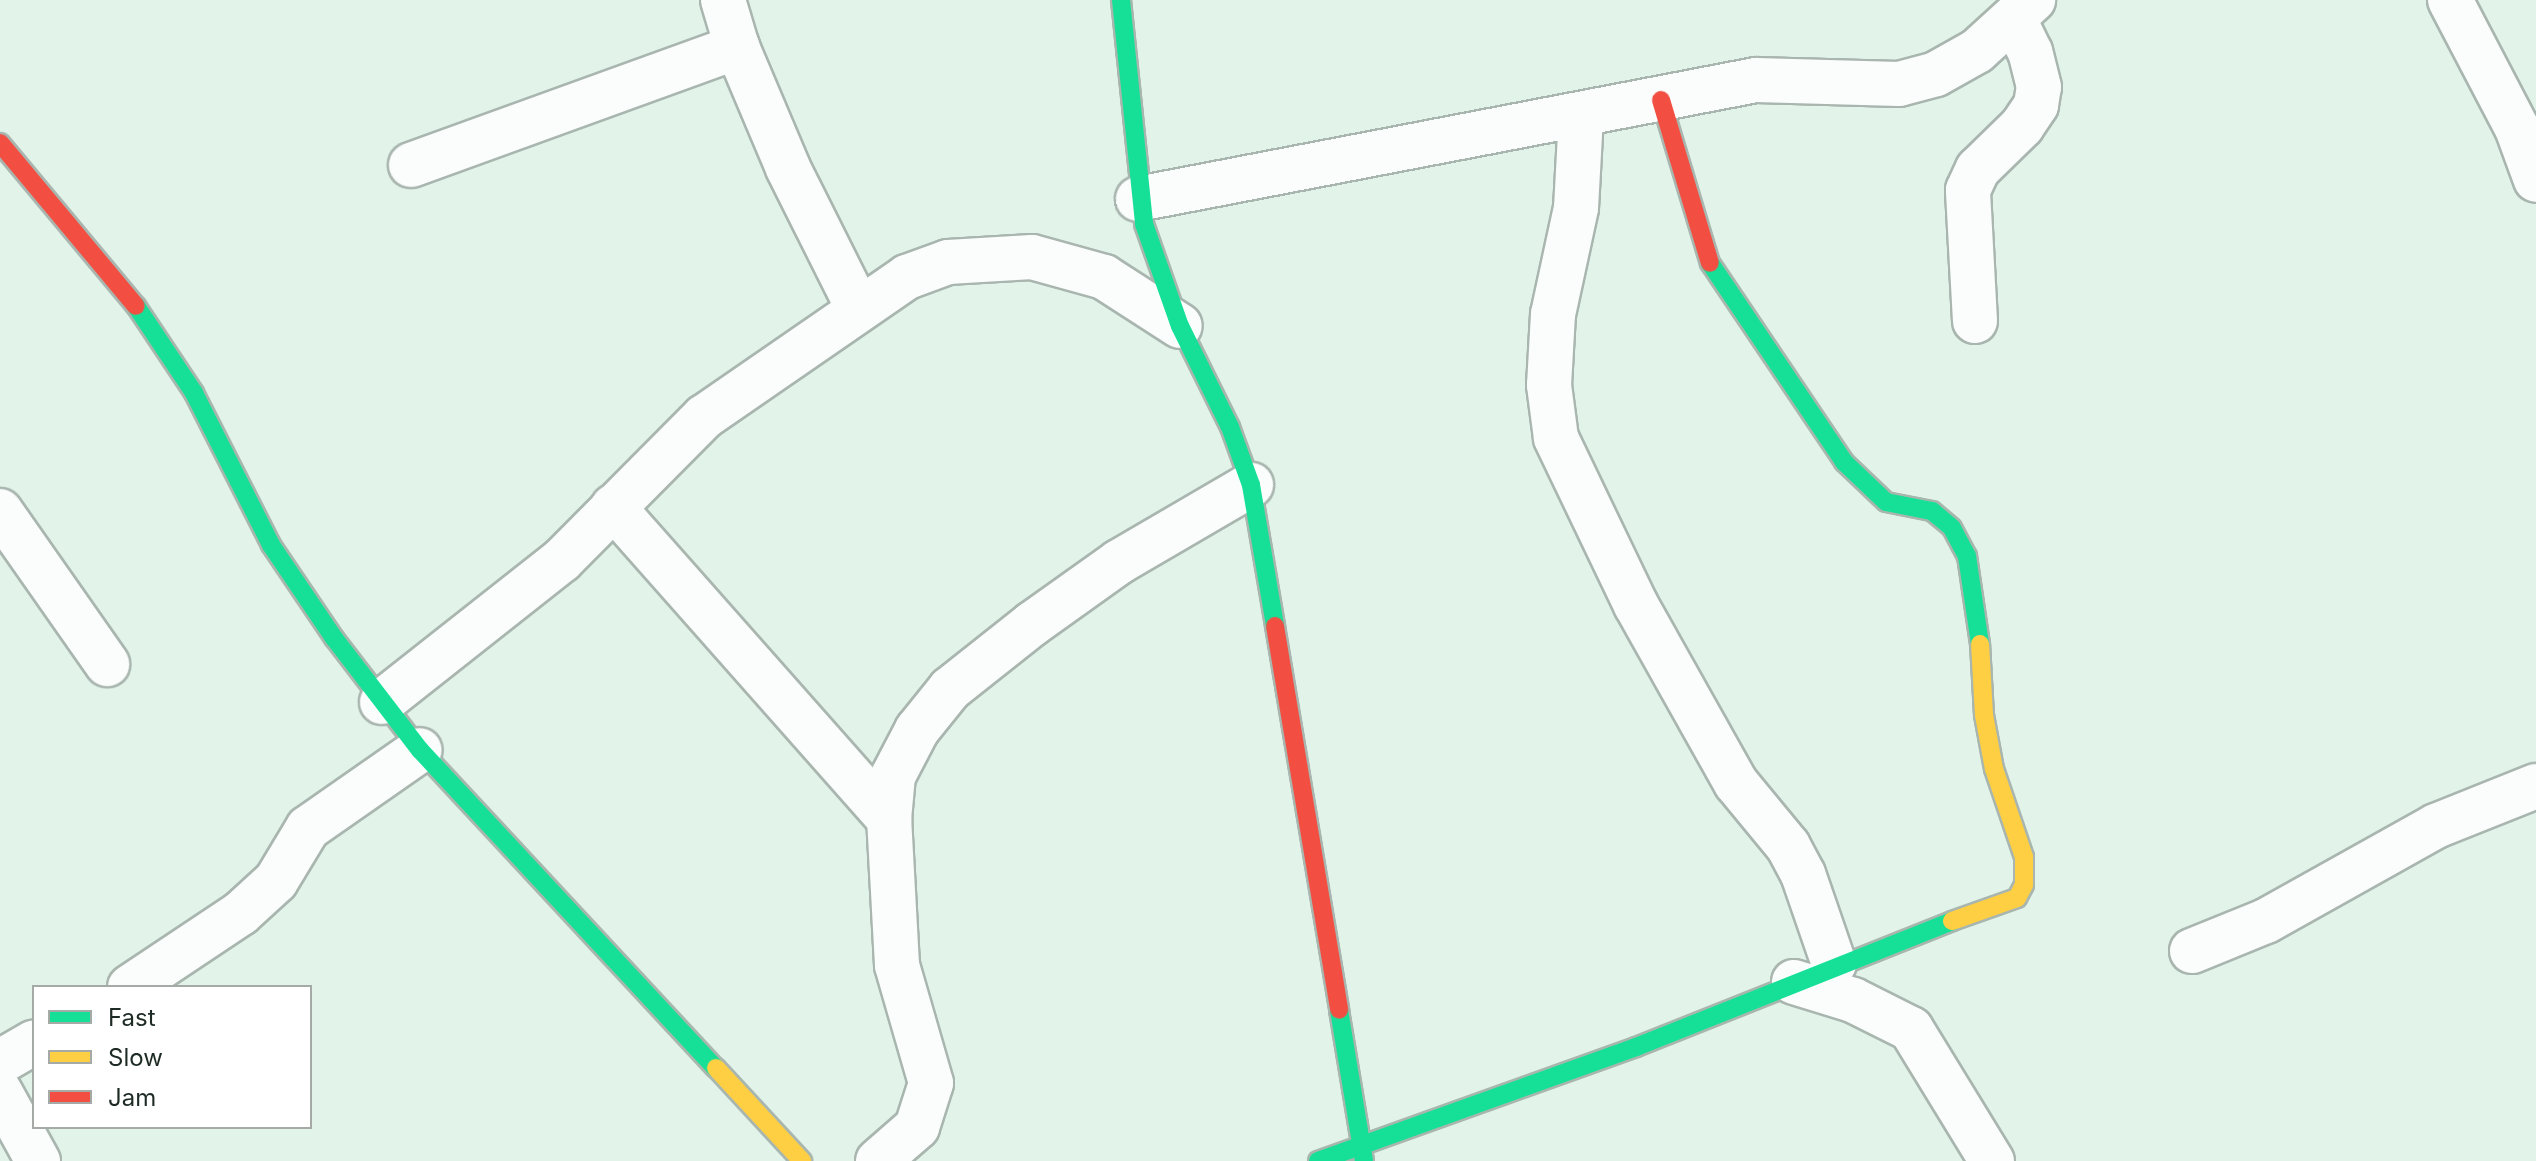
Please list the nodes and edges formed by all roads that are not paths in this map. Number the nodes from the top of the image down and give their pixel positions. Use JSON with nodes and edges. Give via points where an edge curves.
{"nodes":[{"id":1,"x":723,"y":0,"type":"edge"},
{"id":2,"x":1121,"y":0,"type":"edge"},
{"id":3,"x":2450,"y":0,"type":"edge"},
{"id":4,"x":2024,"y":10,"type":"edge"},
{"id":5,"x":737,"y":47,"type":"junction"},
{"id":6,"x":1661,"y":100,"type":"junction"},
{"id":7,"x":1581,"y":116,"type":"junction"},
{"id":8,"x":0,"y":143,"type":"edge"},
{"id":9,"x":411,"y":165,"type":"dead end"},
{"id":10,"x":2536,"y":180,"type":"edge"},
{"id":11,"x":1138,"y":199,"type":"junction"},
{"id":12,"x":858,"y":308,"type":"junction"},
{"id":13,"x":1975,"y":321,"type":"dead end"},
{"id":14,"x":1180,"y":326,"type":"junction"},
{"id":15,"x":1251,"y":485,"type":"junction"},
{"id":16,"x":613,"y":507,"type":"junction"},
{"id":17,"x":0,"y":511,"type":"edge"},
{"id":18,"x":107,"y":664,"type":"dead end"},
{"id":19,"x":382,"y":702,"type":"junction"},
{"id":20,"x":420,"y":750,"type":"junction"},
{"id":21,"x":2536,"y":786,"type":"edge"},
{"id":22,"x":889,"y":819,"type":"junction"},
{"id":23,"x":2192,"y":951,"type":"dead end"},
{"id":24,"x":1834,"y":964,"type":"junction"},
{"id":25,"x":1794,"y":982,"type":"junction"},
{"id":26,"x":133,"y":985,"type":"edge"},
{"id":27,"x":32,"y":1043,"type":"edge"},
{"id":28,"x":0,"y":1062,"type":"edge"},
{"id":29,"x":0,"y":1092,"type":"edge"},
{"id":30,"x":1362,"y":1154,"type":"edge"},
{"id":31,"x":38,"y":1161,"type":"edge"},
{"id":32,"x":802,"y":1161,"type":"edge"},
{"id":33,"x":878,"y":1161,"type":"edge"},
{"id":34,"x":1318,"y":1161,"type":"edge"},
{"id":35,"x":1992,"y":1161,"type":"edge"}],
"edges":[{"from":1,"to":5,"type":"street"},
{"from":2,"to":11,"type":"street"},
{"from":3,"to":10,"type":"street","via":[[2517,128]]},
{"from":4,"to":6,"type":"street","via":[[1936,74],[1899,84],[1756,80]]},
{"from":4,"to":13,"type":"street","via":[[2039,87],[2036,105],[1978,169],[1968,190]]},
{"from":5,"to":9,"type":"street"},
{"from":5,"to":12,"type":"street"},
{"from":6,"to":7,"type":"street"},
{"from":6,"to":24,"type":"street","via":[[1701,246],[1734,302],[1859,479],[1886,502],[1932,511],[1952,528],[1967,556],[1980,637],[1984,715],[1994,769],[2024,857],[2024,885],[2017,898],[1991,910]]},
{"from":7,"to":11,"type":"street"},
{"from":7,"to":24,"type":"street","via":[[1576,208],[1553,314],[1549,385],[1556,438],[1636,605],[1736,783],[1788,846],[1803,874]]},
{"from":8,"to":19,"type":"street","via":[[79,232],[151,326],[194,393],[271,545]]},
{"from":11,"to":14,"type":"street"},
{"from":12,"to":14,"type":"street","via":[[907,277],[948,262],[1032,257],[1104,277]]},
{"from":12,"to":16,"type":"street","via":[[704,417]]},
{"from":14,"to":15,"type":"street","via":[[1230,427]]},
{"from":15,"to":22,"type":"street","via":[[1119,562],[950,689],[917,730],[893,776]]},
{"from":15,"to":30,"type":"street"},
{"from":16,"to":19,"type":"street","via":[[562,560]]},
{"from":16,"to":22,"type":"street"},
{"from":17,"to":18,"type":"street"},
{"from":19,"to":20,"type":"street"},
{"from":20,"to":26,"type":"street","via":[[308,828],[276,881],[241,913]]},
{"from":20,"to":32,"type":"street"},
{"from":21,"to":23,"type":"street","via":[[2436,826],[2266,921]]},
{"from":22,"to":33,"type":"street","via":[[897,965],[931,1083],[917,1127]]},
{"from":24,"to":25,"type":"street"},
{"from":25,"to":30,"type":"street"},
{"from":25,"to":35,"type":"street","via":[[1853,1000],[1911,1029]]},
{"from":27,"to":28,"type":"street"},
{"from":29,"to":31,"type":"street"},
{"from":30,"to":34,"type":"street"}]}
